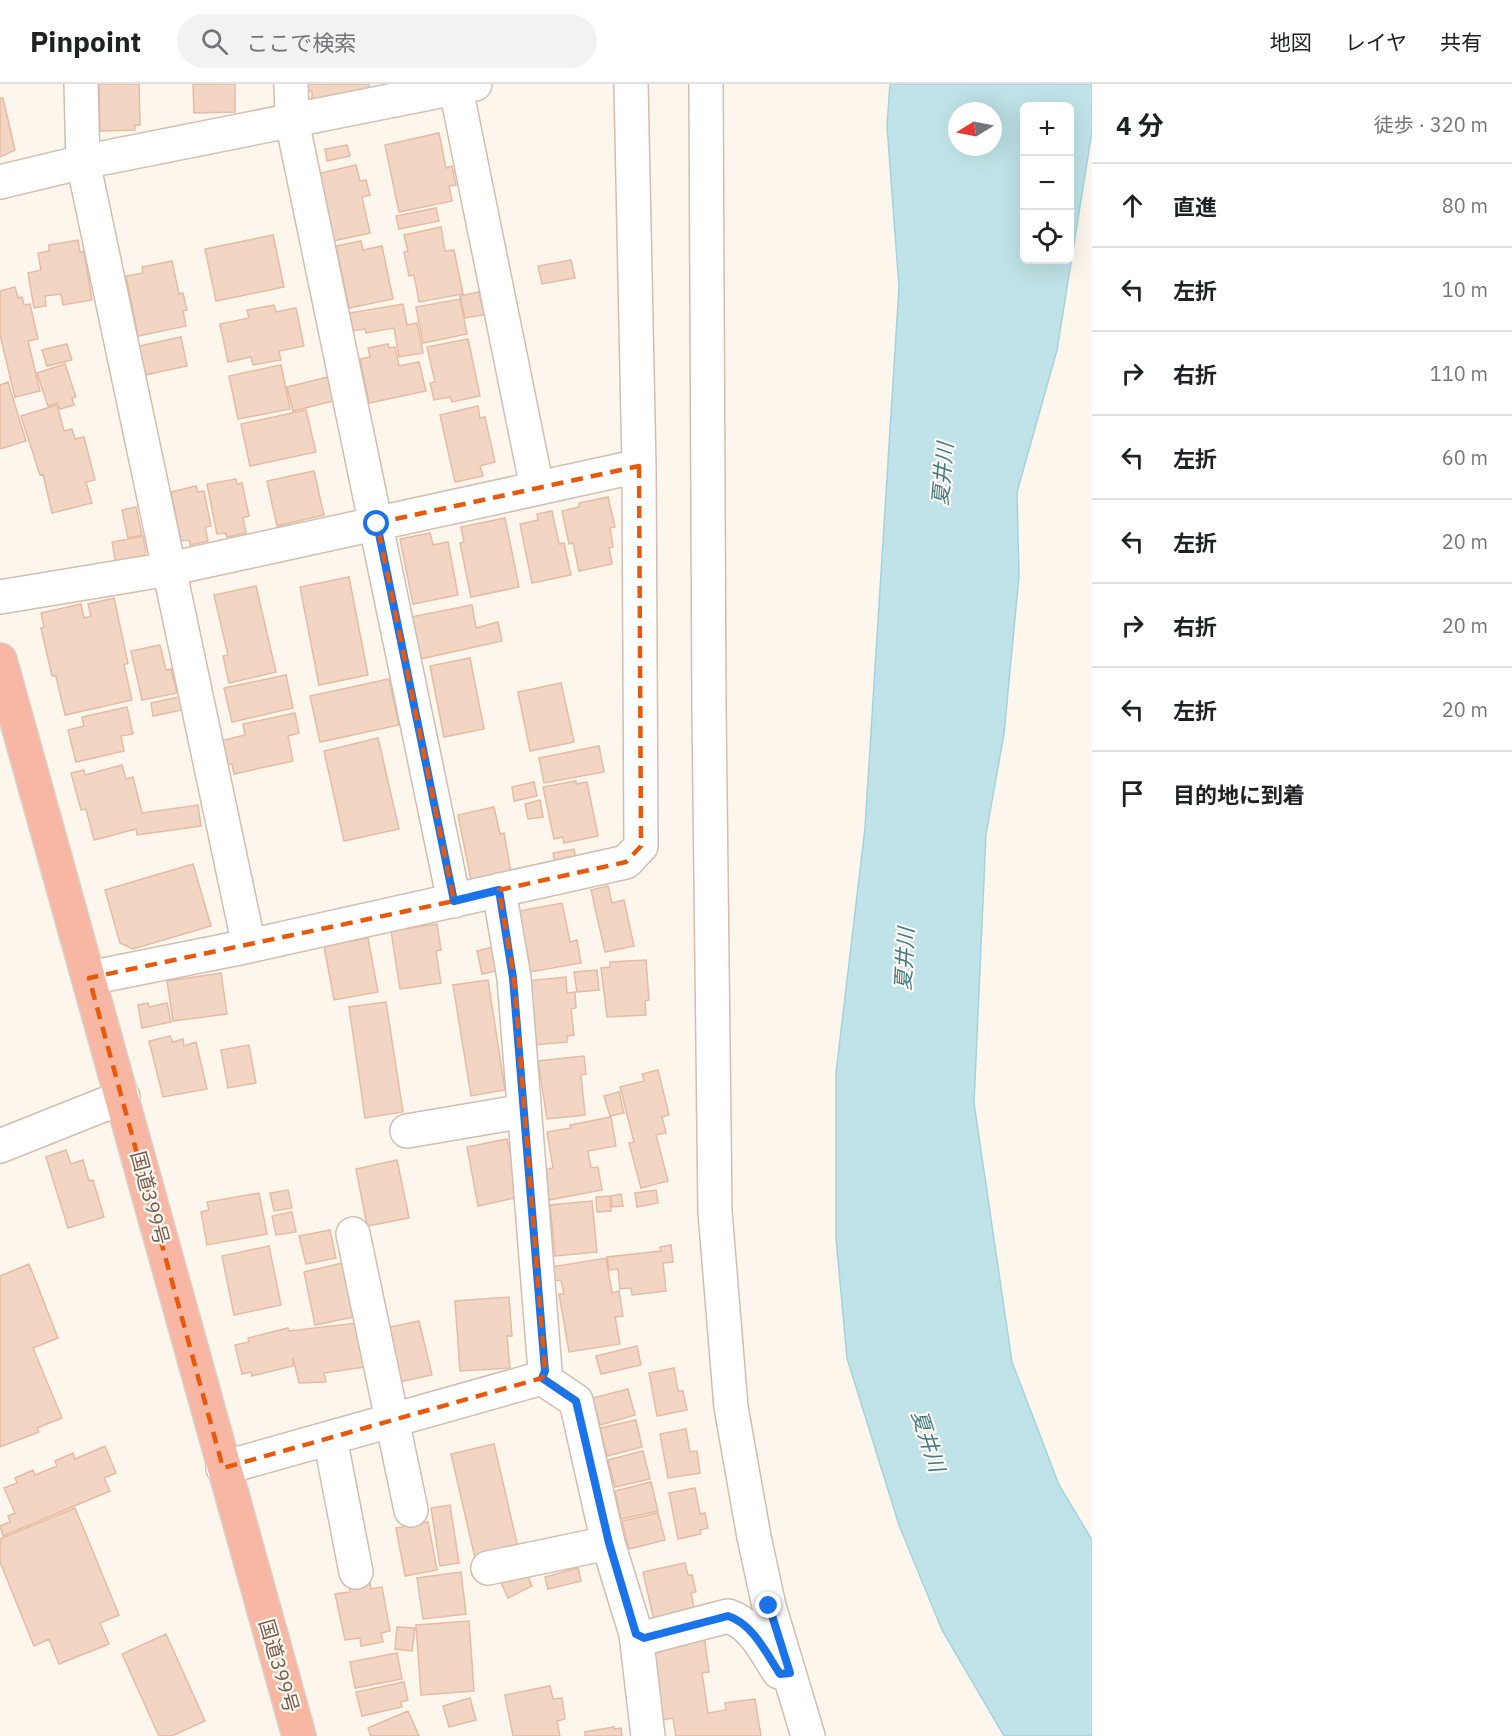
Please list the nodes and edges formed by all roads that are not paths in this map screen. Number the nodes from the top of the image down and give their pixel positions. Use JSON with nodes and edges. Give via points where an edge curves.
{"nodes":[{"id":1,"x":81,"y":84,"type":"edge"},
{"id":2,"x":291,"y":84,"type":"edge"},
{"id":3,"x":631,"y":84,"type":"edge"},
{"id":4,"x":706,"y":84,"type":"edge"},
{"id":5,"x":462,"y":85,"type":"edge"},
{"id":6,"x":292,"y":121,"type":"junction"},
{"id":7,"x":83,"y":162,"type":"junction"},
{"id":8,"x":0,"y":182,"type":"edge"},
{"id":9,"x":639,"y":466,"type":"junction"},
{"id":10,"x":537,"y":488,"type":"junction"},
{"id":11,"x":377,"y":524,"type":"junction"},
{"id":12,"x":169,"y":569,"type":"junction"},
{"id":13,"x":0,"y":597,"type":"edge"},
{"id":14,"x":0,"y":660,"type":"edge"},
{"id":15,"x":499,"y":890,"type":"junction"},
{"id":16,"x":454,"y":901,"type":"junction"},
{"id":17,"x":249,"y":946,"type":"junction"},
{"id":18,"x":89,"y":978,"type":"junction"},
{"id":19,"x":123,"y":1097,"type":"junction"},
{"id":20,"x":524,"y":1111,"type":"junction"},
{"id":21,"x":407,"y":1131,"type":"dead end"},
{"id":22,"x":0,"y":1146,"type":"edge"},
{"id":23,"x":353,"y":1234,"type":"dead end"},
{"id":24,"x":542,"y":1378,"type":"junction"},
{"id":25,"x":392,"y":1419,"type":"junction"},
{"id":26,"x":330,"y":1438,"type":"junction"},
{"id":27,"x":223,"y":1468,"type":"junction"},
{"id":28,"x":411,"y":1510,"type":"dead end"},
{"id":29,"x":609,"y":1543,"type":"junction"},
{"id":30,"x":488,"y":1568,"type":"dead end"},
{"id":31,"x":356,"y":1572,"type":"dead end"},
{"id":32,"x":636,"y":1634,"type":"junction"},
{"id":33,"x":790,"y":1673,"type":"junction"},
{"id":34,"x":299,"y":1736,"type":"edge"},
{"id":35,"x":648,"y":1736,"type":"edge"},
{"id":36,"x":808,"y":1736,"type":"edge"}],
"edges":[{"from":1,"to":7,"type":"street"},
{"from":2,"to":6,"type":"street"},
{"from":3,"to":9,"type":"street"},
{"from":4,"to":33,"type":"street","via":[[715,1212],[731,1407],[769,1606]]},
{"from":5,"to":6,"type":"street"},
{"from":5,"to":10,"type":"street"},
{"from":6,"to":7,"type":"street"},
{"from":6,"to":11,"type":"street"},
{"from":7,"to":8,"type":"street"},
{"from":7,"to":12,"type":"street"},
{"from":9,"to":10,"type":"street"},
{"from":9,"to":15,"type":"street","via":[[641,846],[626,862]]},
{"from":10,"to":11,"type":"street"},
{"from":11,"to":12,"type":"street"},
{"from":11,"to":16,"type":"street"},
{"from":12,"to":13,"type":"street"},
{"from":12,"to":17,"type":"street"},
{"from":14,"to":18,"type":"highway","name":"国道399号"},
{"from":15,"to":16,"type":"street"},
{"from":15,"to":20,"type":"street","via":[[513,978]]},
{"from":16,"to":17,"type":"street"},
{"from":17,"to":18,"type":"street"},
{"from":18,"to":19,"type":"highway","name":"国道399号"},
{"from":19,"to":22,"type":"street"},
{"from":19,"to":27,"type":"highway","name":"国道399号"},
{"from":20,"to":21,"type":"street"},
{"from":20,"to":24,"type":"street","via":[[545,1371]]},
{"from":23,"to":25,"type":"street"},
{"from":24,"to":25,"type":"street"},
{"from":24,"to":29,"type":"street","via":[[576,1401]]},
{"from":25,"to":26,"type":"street"},
{"from":25,"to":28,"type":"street"},
{"from":26,"to":27,"type":"street"},
{"from":26,"to":31,"type":"street"},
{"from":27,"to":34,"type":"highway","name":"国道399号"},
{"from":29,"to":30,"type":"street"},
{"from":29,"to":32,"type":"street"},
{"from":32,"to":33,"type":"street","via":[[644,1638],[728,1616],[740,1620],[752,1632],[780,1674]]},
{"from":32,"to":35,"type":"street"},
{"from":33,"to":36,"type":"street"}]}
